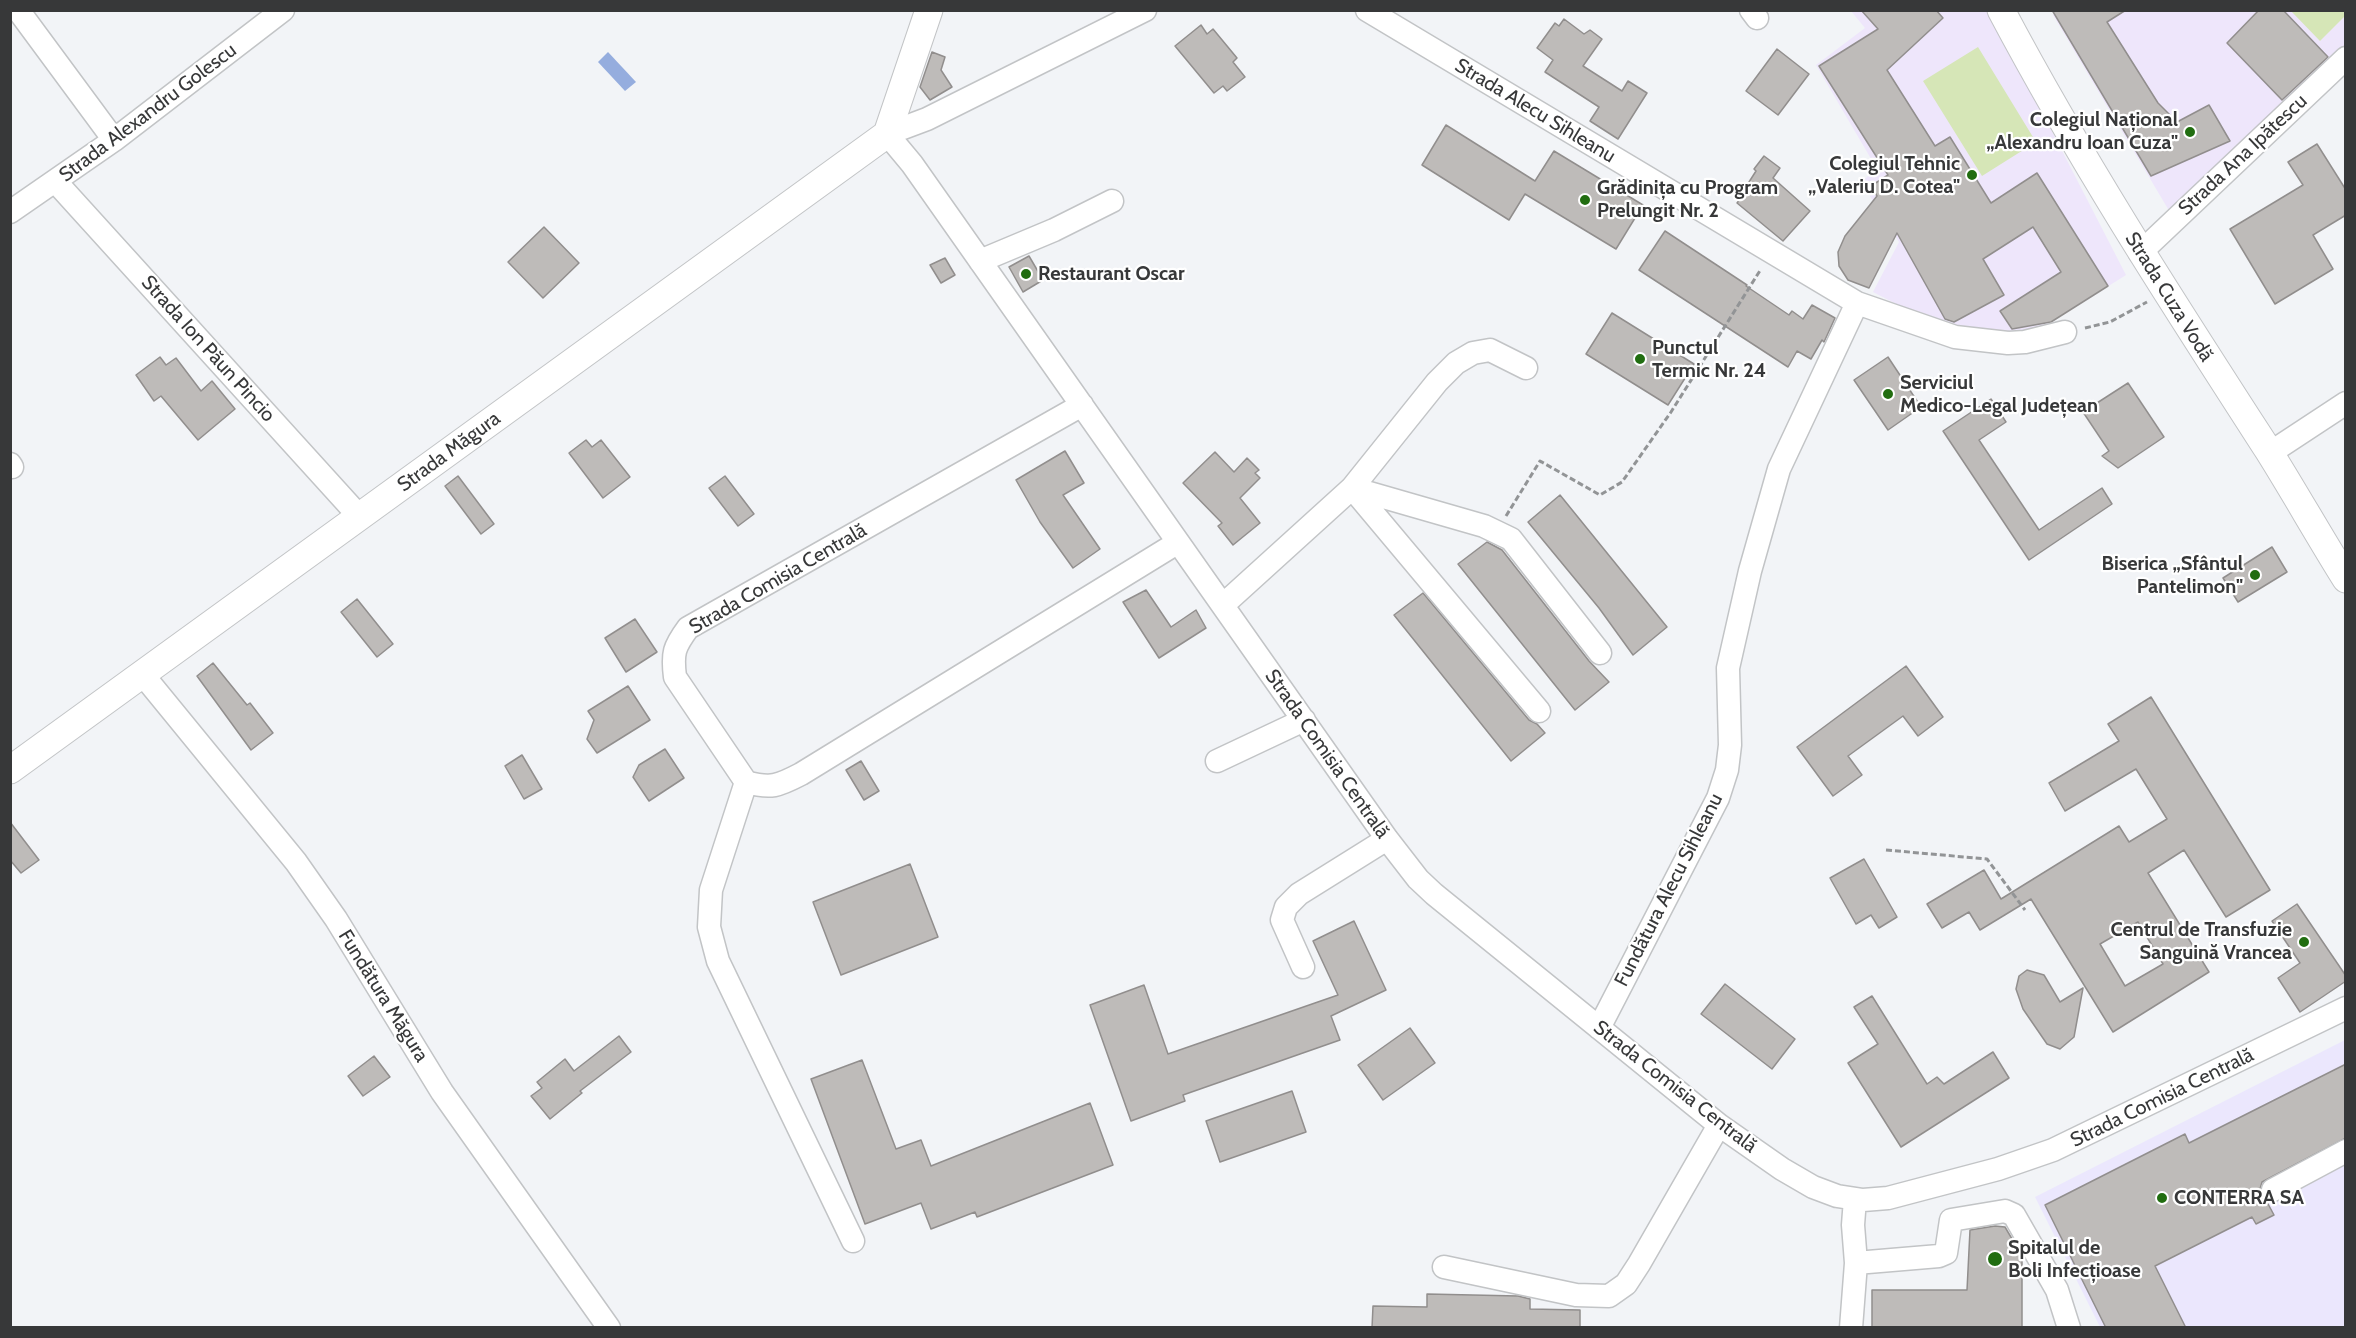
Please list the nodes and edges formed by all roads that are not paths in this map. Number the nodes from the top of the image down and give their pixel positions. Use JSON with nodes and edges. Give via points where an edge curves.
{"nodes":[{"id":1,"x":18,"y":10,"type":"edge"},
{"id":2,"x":283,"y":10,"type":"edge"},
{"id":3,"x":929,"y":10,"type":"edge"},
{"id":4,"x":1145,"y":10,"type":"edge"},
{"id":5,"x":1367,"y":10,"type":"edge"},
{"id":6,"x":2001,"y":10,"type":"edge"},
{"id":7,"x":2346,"y":58,"type":"edge"},
{"id":8,"x":887,"y":134,"type":"junction"},
{"id":9,"x":114,"y":140,"type":"junction"},
{"id":10,"x":56,"y":182,"type":"junction"},
{"id":11,"x":1112,"y":201,"type":"dead end"},
{"id":12,"x":10,"y":212,"type":"edge"},
{"id":13,"x":2140,"y":253,"type":"junction"},
{"id":14,"x":980,"y":261,"type":"junction"},
{"id":15,"x":1857,"y":303,"type":"junction"},
{"id":16,"x":2065,"y":332,"type":"road end"},
{"id":17,"x":1526,"y":368,"type":"dead end"},
{"id":18,"x":2346,"y":403,"type":"edge"},
{"id":19,"x":1082,"y":405,"type":"junction"},
{"id":20,"x":2270,"y":453,"type":"junction"},
{"id":21,"x":1352,"y":488,"type":"junction"},
{"id":22,"x":359,"y":516,"type":"junction"},
{"id":23,"x":1177,"y":543,"type":"junction"},
{"id":24,"x":2346,"y":579,"type":"edge"},
{"id":25,"x":1223,"y":605,"type":"junction"},
{"id":26,"x":1600,"y":652,"type":"dead end"},
{"id":27,"x":143,"y":675,"type":"junction"},
{"id":28,"x":1539,"y":711,"type":"dead end"},
{"id":29,"x":1304,"y":720,"type":"junction"},
{"id":30,"x":1217,"y":761,"type":"dead end"},
{"id":31,"x":10,"y":770,"type":"edge"},
{"id":32,"x":746,"y":782,"type":"junction"},
{"id":33,"x":1387,"y":839,"type":"junction"},
{"id":34,"x":1303,"y":967,"type":"dead end"},
{"id":35,"x":2346,"y":1008,"type":"edge"},
{"id":36,"x":1599,"y":1028,"type":"junction"},
{"id":37,"x":1719,"y":1125,"type":"junction"},
{"id":38,"x":2346,"y":1151,"type":"edge"},
{"id":39,"x":2273,"y":1190,"type":"dead end"},
{"id":40,"x":1856,"y":1199,"type":"junction"},
{"id":41,"x":853,"y":1241,"type":"dead end"},
{"id":42,"x":1856,"y":1263,"type":"junction"},
{"id":43,"x":1444,"y":1267,"type":"dead end"},
{"id":44,"x":609,"y":1328,"type":"edge"},
{"id":45,"x":1851,"y":1328,"type":"edge"},
{"id":46,"x":2069,"y":1328,"type":"edge"}],
"edges":[{"from":1,"to":9,"type":"street"},
{"from":2,"to":9,"type":"street","name":"Strada Alexandru Golescu"},
{"from":3,"to":8,"type":"main road"},
{"from":4,"to":8,"type":"street","via":[[927,119]]},
{"from":5,"to":15,"type":"street","name":"Strada Alecu Sihleanu"},
{"from":6,"to":13,"type":"main road","name":"Strada Cuza Vodă"},
{"from":7,"to":13,"type":"street","name":"Strada Ana Ipătescu"},
{"from":8,"to":14,"type":"street","name":"Strada Comisia Centrală"},
{"from":8,"to":22,"type":"main road","name":"Strada Măgura"},
{"from":9,"to":10,"type":"street","name":"Strada Alexandru Golescu"},
{"from":10,"to":12,"type":"street","name":"Strada Alexandru Golescu"},
{"from":10,"to":22,"type":"street","name":"Strada Ion Păun Pincio"},
{"from":11,"to":14,"type":"street"},
{"from":13,"to":20,"type":"main road","name":"Strada Cuza Vodă"},
{"from":14,"to":19,"type":"street","name":"Strada Comisia Centrală"},
{"from":15,"to":16,"type":"street","name":"Strada Alecu Sihleanu","via":[[1955,337],[2008,343]]},
{"from":15,"to":36,"type":"street","name":"Fundătura Alecu Sihleanu","via":[[1779,469],[1750,571],[1728,668],[1730,745],[1718,798]]},
{"from":17,"to":21,"type":"street","via":[[1490,350],[1473,353],[1456,363]]},
{"from":18,"to":20,"type":"street"},
{"from":19,"to":23,"type":"street","name":"Strada Comisia Centrală"},
{"from":19,"to":32,"type":"street","name":"Strada Comisia Centrală","via":[[688,628],[675,646],[675,677]]},
{"from":20,"to":24,"type":"main road","name":"Strada Cuza Vodă"},
{"from":21,"to":25,"type":"street"},
{"from":21,"to":26,"type":"street","via":[[1484,526],[1512,539]]},
{"from":21,"to":28,"type":"street"},
{"from":22,"to":27,"type":"main road","name":"Strada Măgura"},
{"from":23,"to":25,"type":"street","name":"Strada Comisia Centrală"},
{"from":23,"to":32,"type":"street","via":[[801,774],[777,786]]},
{"from":25,"to":29,"type":"street","name":"Strada Comisia Centrală"},
{"from":27,"to":31,"type":"main road","name":"Strada Măgura"},
{"from":27,"to":44,"type":"street","name":"Fundătura Măgura","via":[[296,862],[336,919],[442,1092]]},
{"from":29,"to":30,"type":"street"},
{"from":29,"to":33,"type":"street","name":"Strada Comisia Centrală"},
{"from":32,"to":41,"type":"street","via":[[711,890],[709,927],[717,961]]},
{"from":33,"to":34,"type":"street","via":[[1299,894],[1286,907],[1282,920]]},
{"from":33,"to":36,"type":"street","name":"Strada Comisia Centrală","via":[[1434,894]]},
{"from":35,"to":40,"type":"street","name":"Strada Comisia Centrală","via":[[2053,1150],[1932,1188],[1888,1198]]},
{"from":36,"to":37,"type":"street","name":"Strada Comisia Centrală"},
{"from":37,"to":40,"type":"street","name":"Strada Comisia Centrală","via":[[1813,1187]]},
{"from":37,"to":43,"type":"street","via":[[1639,1264],[1626,1284],[1609,1296],[1576,1295]]},
{"from":38,"to":39,"type":"street"},
{"from":40,"to":42,"type":"street"},
{"from":42,"to":45,"type":"street"},
{"from":42,"to":46,"type":"street","via":[[1939,1256],[1946,1253],[1951,1220],[2005,1210],[2014,1215],[2051,1281]]}]}
